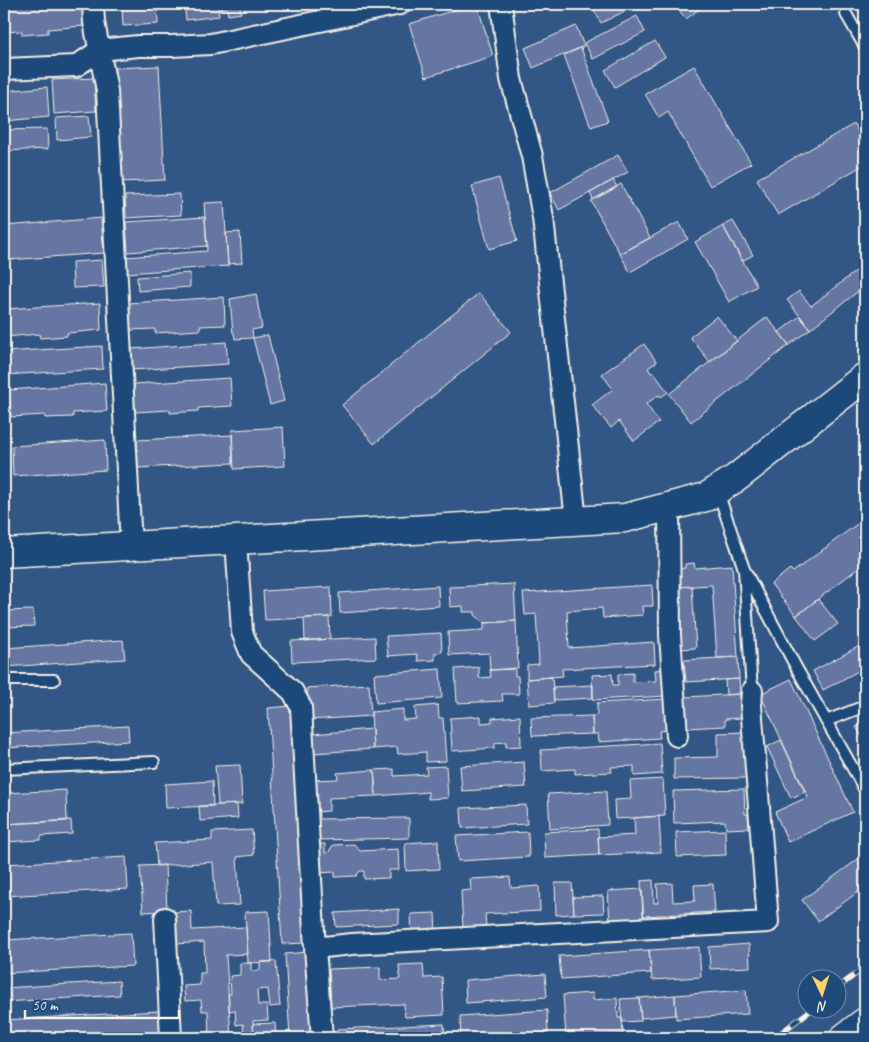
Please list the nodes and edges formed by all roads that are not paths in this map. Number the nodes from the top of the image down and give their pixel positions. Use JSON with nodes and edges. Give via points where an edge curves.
{"nodes":[{"id":1,"x":93,"y":4,"type":"edge"},
{"id":2,"x":400,"y":4,"type":"edge"},
{"id":3,"x":501,"y":4,"type":"edge"},
{"id":4,"x":326,"y":11,"type":"edge"},
{"id":5,"x":846,"y":14,"type":"dead end"},
{"id":6,"x":865,"y":47,"type":"edge"},
{"id":7,"x":100,"y":50,"type":"junction"},
{"id":8,"x":4,"y":68,"type":"edge"},
{"id":9,"x":865,"y":377,"type":"edge"},
{"id":10,"x":718,"y":490,"type":"junction"},
{"id":11,"x":669,"y":507,"type":"junction"},
{"id":12,"x":576,"y":521,"type":"junction"},
{"id":13,"x":236,"y":540,"type":"junction"},
{"id":14,"x":131,"y":546,"type":"junction"},
{"id":15,"x":4,"y":553,"type":"edge"},
{"id":16,"x":744,"y":569,"type":"junction"},
{"id":17,"x":54,"y":680,"type":"dead end"},
{"id":18,"x":4,"y":683,"type":"edge"},
{"id":19,"x":752,"y":692,"type":"joint"},
{"id":20,"x":865,"y":706,"type":"edge"},
{"id":21,"x":826,"y":721,"type":"junction"},
{"id":22,"x":677,"y":736,"type":"dead end"},
{"id":23,"x":154,"y":762,"type":"dead end"},
{"id":24,"x":4,"y":769,"type":"edge"},
{"id":25,"x":865,"y":790,"type":"edge"},
{"id":26,"x":165,"y":918,"type":"dead end"},
{"id":27,"x":315,"y":948,"type":"junction"},
{"id":28,"x":171,"y":1038,"type":"edge"},
{"id":29,"x":322,"y":1038,"type":"edge"}],
"edges":[{"from":1,"to":7,"type":"street"},
{"from":2,"to":4,"type":"street"},
{"from":3,"to":12,"type":"street","via":[[511,79],[532,156],[542,218]]},
{"from":4,"to":7,"type":"street","via":[[212,44]]},
{"from":5,"to":6,"type":"lane"},
{"from":7,"to":8,"type":"street","via":[[76,66]]},
{"from":7,"to":14,"type":"street","via":[[106,91]]},
{"from":9,"to":10,"type":"street"},
{"from":10,"to":11,"type":"street","via":[[706,497]]},
{"from":10,"to":16,"type":"lane"},
{"from":11,"to":12,"type":"street","via":[[625,518]]},
{"from":11,"to":22,"type":"street","via":[[670,635]]},
{"from":12,"to":13,"type":"street"},
{"from":13,"to":14,"type":"street"},
{"from":13,"to":27,"type":"street","via":[[242,632],[251,654],[293,692],[301,707]]},
{"from":14,"to":15,"type":"street"},
{"from":16,"to":19,"type":"lane"},
{"from":16,"to":21,"type":"lane"},
{"from":17,"to":18,"type":"lane","via":[[9,680]]},
{"from":19,"to":27,"type":"street","via":[[768,922]]},
{"from":20,"to":21,"type":"lane"},
{"from":21,"to":25,"type":"lane"},
{"from":23,"to":24,"type":"lane"},
{"from":26,"to":28,"type":"street"},
{"from":27,"to":29,"type":"street"}]}
